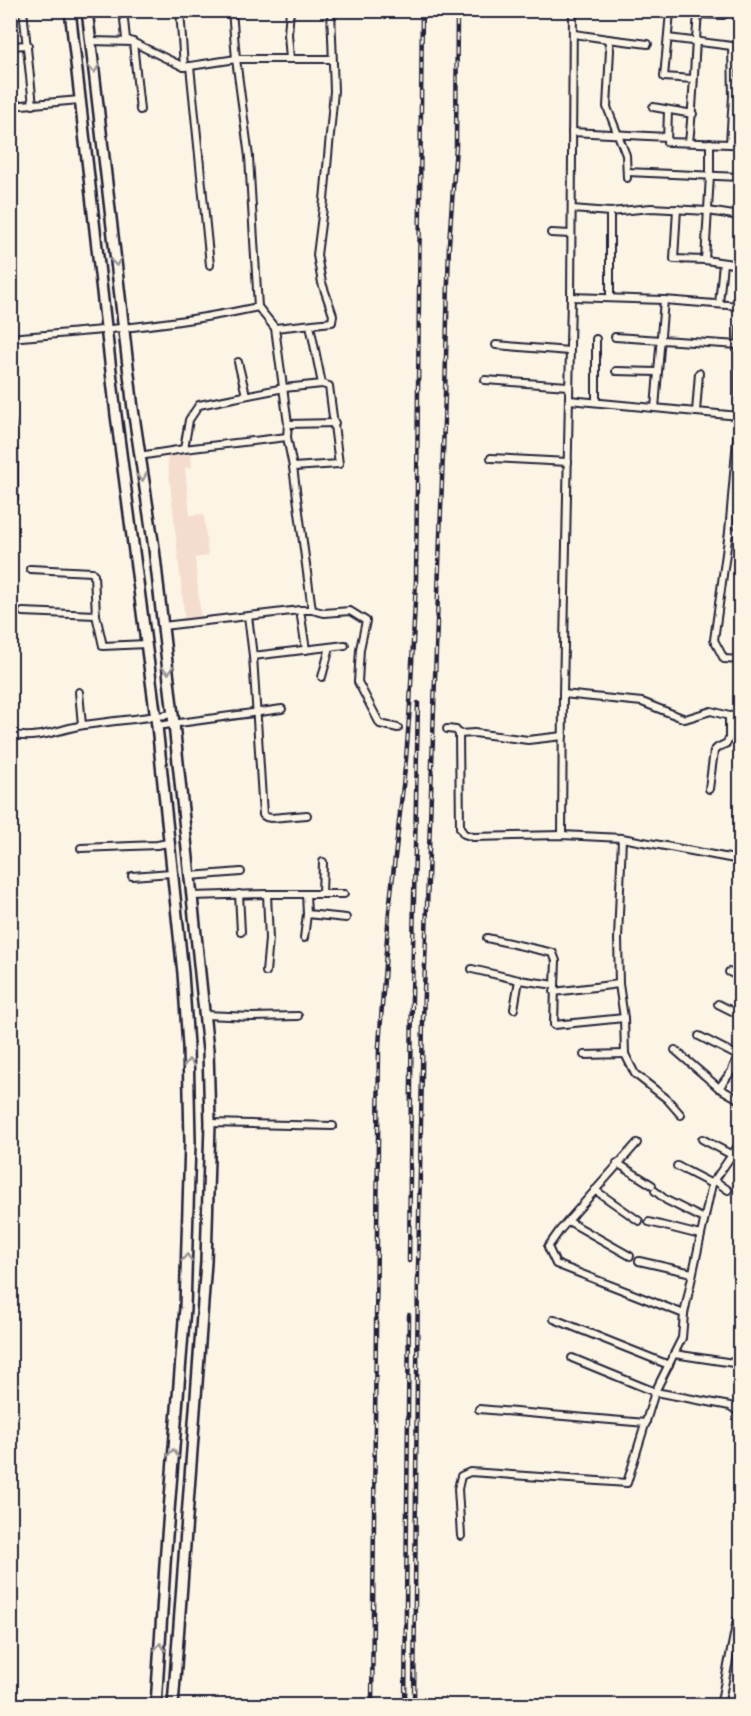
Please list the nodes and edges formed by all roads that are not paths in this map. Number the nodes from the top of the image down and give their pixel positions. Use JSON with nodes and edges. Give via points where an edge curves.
{"nodes":[{"id":1,"x":23,"y":10,"type":"edge"},
{"id":2,"x":70,"y":10,"type":"edge"},
{"id":3,"x":87,"y":10,"type":"edge"},
{"id":4,"x":123,"y":10,"type":"edge"},
{"id":5,"x":180,"y":10,"type":"edge"},
{"id":6,"x":232,"y":10,"type":"edge"},
{"id":7,"x":290,"y":10,"type":"edge"},
{"id":8,"x":331,"y":10,"type":"edge"},
{"id":9,"x":573,"y":10,"type":"edge"},
{"id":10,"x":670,"y":12,"type":"dead end"},
{"id":11,"x":723,"y":15,"type":"dead end"},
{"id":12,"x":574,"y":34,"type":"junction"},
{"id":13,"x":668,"y":38,"type":"junction"},
{"id":14,"x":608,"y":39,"type":"junction"},
{"id":15,"x":91,"y":41,"type":"junction"},
{"id":16,"x":133,"y":42,"type":"junction"},
{"id":17,"x":696,"y":42,"type":"junction"},
{"id":18,"x":648,"y":44,"type":"dead end"},
{"id":19,"x":28,"y":45,"type":"junction"},
{"id":20,"x":10,"y":46,"type":"edge"},
{"id":21,"x":732,"y":47,"type":"junction"},
{"id":22,"x":741,"y":47,"type":"edge"},
{"id":23,"x":236,"y":59,"type":"junction"},
{"id":24,"x":290,"y":59,"type":"junction"},
{"id":25,"x":332,"y":59,"type":"junction"},
{"id":26,"x":187,"y":66,"type":"junction"},
{"id":27,"x":693,"y":79,"type":"junction"},
{"id":28,"x":733,"y":96,"type":"junction"},
{"id":29,"x":741,"y":97,"type":"edge"},
{"id":30,"x":80,"y":100,"type":"junction"},
{"id":31,"x":33,"y":105,"type":"junction"},
{"id":32,"x":10,"y":106,"type":"edge"},
{"id":33,"x":653,"y":108,"type":"dead end"},
{"id":34,"x":140,"y":110,"type":"dead end"},
{"id":35,"x":668,"y":110,"type":"junction"},
{"id":36,"x":693,"y":114,"type":"junction"},
{"id":37,"x":572,"y":132,"type":"junction"},
{"id":38,"x":617,"y":134,"type":"junction"},
{"id":39,"x":667,"y":137,"type":"junction"},
{"id":40,"x":689,"y":142,"type":"junction"},
{"id":41,"x":710,"y":143,"type":"junction"},
{"id":42,"x":730,"y":144,"type":"junction"},
{"id":43,"x":741,"y":145,"type":"edge"},
{"id":44,"x":710,"y":175,"type":"junction"},
{"id":45,"x":741,"y":177,"type":"edge"},
{"id":46,"x":572,"y":209,"type":"junction"},
{"id":47,"x":677,"y":209,"type":"junction"},
{"id":48,"x":708,"y":211,"type":"junction"},
{"id":49,"x":610,"y":212,"type":"junction"},
{"id":50,"x":741,"y":216,"type":"edge"},
{"id":51,"x":551,"y":232,"type":"dead end"},
{"id":52,"x":571,"y":234,"type":"junction"},
{"id":53,"x":705,"y":260,"type":"junction"},
{"id":54,"x":723,"y":262,"type":"junction"},
{"id":55,"x":210,"y":265,"type":"dead end"},
{"id":56,"x":741,"y":265,"type":"edge"},
{"id":57,"x":571,"y":297,"type":"junction"},
{"id":58,"x":610,"y":298,"type":"junction"},
{"id":59,"x":664,"y":300,"type":"junction"},
{"id":60,"x":719,"y":304,"type":"junction"},
{"id":61,"x":741,"y":306,"type":"edge"},
{"id":62,"x":258,"y":307,"type":"junction"},
{"id":63,"x":310,"y":325,"type":"junction"},
{"id":64,"x":123,"y":327,"type":"junction"},
{"id":65,"x":741,"y":327,"type":"edge"},
{"id":66,"x":275,"y":328,"type":"junction"},
{"id":67,"x":105,"y":330,"type":"junction"},
{"id":68,"x":615,"y":337,"type":"dead end"},
{"id":69,"x":10,"y":338,"type":"edge"},
{"id":70,"x":596,"y":339,"type":"dead end"},
{"id":71,"x":662,"y":339,"type":"junction"},
{"id":72,"x":496,"y":345,"type":"dead end"},
{"id":73,"x":739,"y":345,"type":"junction"},
{"id":74,"x":569,"y":351,"type":"junction"},
{"id":75,"x":238,"y":362,"type":"dead end"},
{"id":76,"x":616,"y":371,"type":"dead end"},
{"id":77,"x":657,"y":372,"type":"junction"},
{"id":78,"x":699,"y":373,"type":"dead end"},
{"id":79,"x":485,"y":380,"type":"dead end"},
{"id":80,"x":322,"y":384,"type":"junction"},
{"id":81,"x":568,"y":386,"type":"junction"},
{"id":82,"x":284,"y":388,"type":"junction"},
{"id":83,"x":246,"y":396,"type":"junction"},
{"id":84,"x":740,"y":398,"type":"edge"},
{"id":85,"x":569,"y":400,"type":"junction"},
{"id":86,"x":596,"y":402,"type":"junction"},
{"id":87,"x":655,"y":408,"type":"junction"},
{"id":88,"x":696,"y":412,"type":"junction"},
{"id":89,"x":739,"y":416,"type":"junction"},
{"id":90,"x":11,"y":422,"type":"edge"},
{"id":91,"x":335,"y":423,"type":"junction"},
{"id":92,"x":288,"y":424,"type":"junction"},
{"id":93,"x":287,"y":437,"type":"junction"},
{"id":94,"x":184,"y":449,"type":"junction"},
{"id":95,"x":139,"y":456,"type":"junction"},
{"id":96,"x":491,"y":458,"type":"dead end"},
{"id":97,"x":12,"y":459,"type":"edge"},
{"id":98,"x":568,"y":462,"type":"junction"},
{"id":99,"x":293,"y":467,"type":"junction"},
{"id":100,"x":15,"y":499,"type":"dead end"},
{"id":101,"x":729,"y":532,"type":"junction"},
{"id":102,"x":741,"y":533,"type":"edge"},
{"id":103,"x":30,"y":569,"type":"dead end"},
{"id":104,"x":300,"y":610,"type":"junction"},
{"id":105,"x":312,"y":610,"type":"junction"},
{"id":106,"x":23,"y":612,"type":"dead end"},
{"id":107,"x":96,"y":615,"type":"junction"},
{"id":108,"x":248,"y":616,"type":"junction"},
{"id":109,"x":163,"y":626,"type":"junction"},
{"id":110,"x":146,"y":644,"type":"junction"},
{"id":111,"x":345,"y":645,"type":"dead end"},
{"id":112,"x":330,"y":647,"type":"junction"},
{"id":113,"x":306,"y":650,"type":"junction"},
{"id":114,"x":253,"y":656,"type":"junction"},
{"id":115,"x":741,"y":660,"type":"edge"},
{"id":116,"x":322,"y":677,"type":"dead end"},
{"id":117,"x":79,"y":692,"type":"dead end"},
{"id":118,"x":563,"y":694,"type":"junction"},
{"id":119,"x":282,"y":709,"type":"dead end"},
{"id":120,"x":256,"y":712,"type":"junction"},
{"id":121,"x":741,"y":715,"type":"edge"},
{"id":122,"x":729,"y":716,"type":"junction"},
{"id":123,"x":174,"y":719,"type":"junction"},
{"id":124,"x":156,"y":721,"type":"junction"},
{"id":125,"x":81,"y":725,"type":"junction"},
{"id":126,"x":398,"y":728,"type":"dead end"},
{"id":127,"x":447,"y":729,"type":"dead end"},
{"id":128,"x":459,"y":734,"type":"junction"},
{"id":129,"x":10,"y":735,"type":"edge"},
{"id":130,"x":563,"y":736,"type":"junction"},
{"id":131,"x":709,"y":789,"type":"dead end"},
{"id":132,"x":307,"y":815,"type":"dead end"},
{"id":133,"x":562,"y":835,"type":"junction"},
{"id":134,"x":622,"y":838,"type":"junction"},
{"id":135,"x":168,"y":843,"type":"junction"},
{"id":136,"x":81,"y":848,"type":"dead end"},
{"id":137,"x":741,"y":860,"type":"edge"},
{"id":138,"x":323,"y":862,"type":"dead end"},
{"id":139,"x":241,"y":872,"type":"dead end"},
{"id":140,"x":171,"y":873,"type":"junction"},
{"id":141,"x":132,"y":876,"type":"dead end"},
{"id":142,"x":190,"y":876,"type":"junction"},
{"id":143,"x":239,"y":894,"type":"junction"},
{"id":144,"x":267,"y":894,"type":"junction"},
{"id":145,"x":306,"y":894,"type":"junction"},
{"id":146,"x":322,"y":894,"type":"junction"},
{"id":147,"x":344,"y":894,"type":"dead end"},
{"id":148,"x":191,"y":896,"type":"junction"},
{"id":149,"x":307,"y":914,"type":"junction"},
{"id":150,"x":346,"y":918,"type":"dead end"},
{"id":151,"x":241,"y":932,"type":"dead end"},
{"id":152,"x":304,"y":938,"type":"dead end"},
{"id":153,"x":487,"y":938,"type":"dead end"},
{"id":154,"x":472,"y":969,"type":"dead end"},
{"id":155,"x":266,"y":972,"type":"dead end"},
{"id":156,"x":729,"y":972,"type":"dead end"},
{"id":157,"x":741,"y":977,"type":"edge"},
{"id":158,"x":519,"y":980,"type":"junction"},
{"id":159,"x":619,"y":984,"type":"junction"},
{"id":160,"x":555,"y":989,"type":"junction"},
{"id":161,"x":718,"y":1004,"type":"dead end"},
{"id":162,"x":514,"y":1009,"type":"dead end"},
{"id":163,"x":205,"y":1015,"type":"junction"},
{"id":164,"x":741,"y":1015,"type":"edge"},
{"id":165,"x":298,"y":1016,"type":"dead end"},
{"id":166,"x":624,"y":1018,"type":"junction"},
{"id":167,"x":699,"y":1036,"type":"dead end"},
{"id":168,"x":675,"y":1050,"type":"dead end"},
{"id":169,"x":626,"y":1054,"type":"junction"},
{"id":170,"x":584,"y":1055,"type":"dead end"},
{"id":171,"x":740,"y":1055,"type":"edge"},
{"id":172,"x":719,"y":1088,"type":"junction"},
{"id":173,"x":741,"y":1100,"type":"edge"},
{"id":174,"x":681,"y":1115,"type":"dead end"},
{"id":175,"x":210,"y":1123,"type":"junction"},
{"id":176,"x":333,"y":1126,"type":"dead end"},
{"id":177,"x":702,"y":1139,"type":"dead end"},
{"id":178,"x":637,"y":1143,"type":"dead end"},
{"id":179,"x":741,"y":1143,"type":"edge"},
{"id":180,"x":732,"y":1155,"type":"junction"},
{"id":181,"x":617,"y":1164,"type":"junction"},
{"id":182,"x":677,"y":1166,"type":"dead end"},
{"id":183,"x":713,"y":1182,"type":"junction"},
{"id":184,"x":595,"y":1190,"type":"junction"},
{"id":185,"x":728,"y":1190,"type":"dead end"},
{"id":186,"x":704,"y":1219,"type":"junction"},
{"id":187,"x":568,"y":1221,"type":"junction"},
{"id":188,"x":639,"y":1221,"type":"dead end"},
{"id":189,"x":649,"y":1222,"type":"dead end"},
{"id":190,"x":700,"y":1235,"type":"junction"},
{"id":191,"x":630,"y":1256,"type":"dead end"},
{"id":192,"x":639,"y":1261,"type":"dead end"},
{"id":193,"x":692,"y":1273,"type":"junction"},
{"id":194,"x":684,"y":1314,"type":"junction"},
{"id":195,"x":554,"y":1319,"type":"dead end"},
{"id":196,"x":674,"y":1354,"type":"junction"},
{"id":197,"x":572,"y":1358,"type":"dead end"},
{"id":198,"x":741,"y":1364,"type":"edge"},
{"id":199,"x":669,"y":1365,"type":"junction"},
{"id":200,"x":655,"y":1392,"type":"junction"},
{"id":201,"x":479,"y":1410,"type":"dead end"},
{"id":202,"x":741,"y":1413,"type":"edge"},
{"id":203,"x":646,"y":1424,"type":"junction"},
{"id":204,"x":460,"y":1536,"type":"dead end"},
{"id":205,"x":737,"y":1620,"type":"dead end"},
{"id":206,"x":156,"y":1706,"type":"edge"},
{"id":207,"x":173,"y":1706,"type":"edge"},
{"id":208,"x":720,"y":1706,"type":"edge"}],
"edges":[{"from":1,"to":19,"type":"street"},
{"from":2,"to":30,"type":"main road"},
{"from":3,"to":15,"type":"main road"},
{"from":4,"to":16,"type":"street","via":[[126,39]]},
{"from":5,"to":26,"type":"street"},
{"from":6,"to":23,"type":"street"},
{"from":7,"to":24,"type":"street"},
{"from":8,"to":25,"type":"street"},
{"from":9,"to":12,"type":"street"},
{"from":10,"to":13,"type":"street"},
{"from":11,"to":17,"type":"street","via":[[698,14]]},
{"from":12,"to":14,"type":"street"},
{"from":12,"to":37,"type":"street"},
{"from":13,"to":17,"type":"street"},
{"from":13,"to":27,"type":"street","via":[[664,77]]},
{"from":14,"to":18,"type":"street"},
{"from":14,"to":38,"type":"street","via":[[607,107]]},
{"from":15,"to":16,"type":"street"},
{"from":15,"to":64,"type":"main road","one_way":true},
{"from":16,"to":26,"type":"street"},
{"from":16,"to":34,"type":"street"},
{"from":17,"to":21,"type":"street"},
{"from":17,"to":27,"type":"street"},
{"from":19,"to":20,"type":"street"},
{"from":19,"to":31,"type":"street"},
{"from":21,"to":22,"type":"street"},
{"from":21,"to":28,"type":"street"},
{"from":23,"to":24,"type":"street"},
{"from":23,"to":26,"type":"street"},
{"from":23,"to":62,"type":"street","via":[[249,157]]},
{"from":24,"to":25,"type":"street"},
{"from":25,"to":63,"type":"street","via":[[334,92],[317,255],[333,322]]},
{"from":26,"to":55,"type":"street"},
{"from":27,"to":36,"type":"street"},
{"from":28,"to":29,"type":"street"},
{"from":28,"to":42,"type":"street"},
{"from":30,"to":31,"type":"street"},
{"from":30,"to":67,"type":"main road"},
{"from":31,"to":32,"type":"street"},
{"from":33,"to":35,"type":"street"},
{"from":35,"to":36,"type":"street"},
{"from":35,"to":39,"type":"street"},
{"from":36,"to":40,"type":"street"},
{"from":37,"to":38,"type":"street"},
{"from":37,"to":46,"type":"street"},
{"from":38,"to":39,"type":"street"},
{"from":38,"to":44,"type":"street","via":[[626,155],[627,175]]},
{"from":39,"to":40,"type":"street","via":[[667,142]]},
{"from":40,"to":41,"type":"street"},
{"from":41,"to":42,"type":"street"},
{"from":41,"to":44,"type":"street"},
{"from":42,"to":43,"type":"street"},
{"from":44,"to":45,"type":"street"},
{"from":44,"to":48,"type":"street"},
{"from":46,"to":49,"type":"street"},
{"from":46,"to":52,"type":"street"},
{"from":47,"to":48,"type":"street"},
{"from":47,"to":49,"type":"street","via":[[651,207]]},
{"from":47,"to":53,"type":"street","via":[[674,259]]},
{"from":48,"to":50,"type":"street"},
{"from":48,"to":53,"type":"street"},
{"from":49,"to":58,"type":"street"},
{"from":51,"to":52,"type":"street"},
{"from":52,"to":57,"type":"street"},
{"from":53,"to":54,"type":"street"},
{"from":54,"to":56,"type":"street"},
{"from":54,"to":60,"type":"street"},
{"from":57,"to":58,"type":"street"},
{"from":57,"to":74,"type":"street"},
{"from":58,"to":59,"type":"street"},
{"from":59,"to":60,"type":"street"},
{"from":59,"to":71,"type":"street"},
{"from":60,"to":61,"type":"street"},
{"from":62,"to":64,"type":"street"},
{"from":62,"to":66,"type":"street"},
{"from":63,"to":66,"type":"street"},
{"from":63,"to":80,"type":"street"},
{"from":64,"to":67,"type":"street"},
{"from":64,"to":95,"type":"main road"},
{"from":65,"to":73,"type":"street"},
{"from":66,"to":82,"type":"street"},
{"from":67,"to":69,"type":"street"},
{"from":67,"to":110,"type":"main road"},
{"from":68,"to":71,"type":"street"},
{"from":70,"to":86,"type":"street"},
{"from":71,"to":73,"type":"street"},
{"from":71,"to":77,"type":"street"},
{"from":72,"to":74,"type":"street"},
{"from":73,"to":84,"type":"street"},
{"from":74,"to":81,"type":"street"},
{"from":75,"to":83,"type":"street"},
{"from":76,"to":77,"type":"street"},
{"from":77,"to":87,"type":"street"},
{"from":78,"to":88,"type":"street"},
{"from":79,"to":81,"type":"street"},
{"from":80,"to":82,"type":"street"},
{"from":80,"to":91,"type":"street","via":[[329,386]]},
{"from":81,"to":85,"type":"street"},
{"from":82,"to":83,"type":"street"},
{"from":82,"to":92,"type":"street"},
{"from":83,"to":94,"type":"street","via":[[199,405],[189,420]]},
{"from":84,"to":89,"type":"street"},
{"from":85,"to":86,"type":"street"},
{"from":85,"to":98,"type":"street"},
{"from":86,"to":87,"type":"street"},
{"from":87,"to":88,"type":"street"},
{"from":88,"to":89,"type":"street"},
{"from":89,"to":101,"type":"street"},
{"from":90,"to":97,"type":"street"},
{"from":91,"to":92,"type":"street"},
{"from":91,"to":99,"type":"street","via":[[339,464]]},
{"from":92,"to":93,"type":"street"},
{"from":93,"to":94,"type":"street"},
{"from":93,"to":99,"type":"street"},
{"from":94,"to":95,"type":"street"},
{"from":95,"to":109,"type":"main road","one_way":true},
{"from":96,"to":98,"type":"street"},
{"from":97,"to":100,"type":"street"},
{"from":98,"to":118,"type":"street"},
{"from":99,"to":105,"type":"street"},
{"from":101,"to":102,"type":"street"},
{"from":101,"to":115,"type":"street","via":[[714,640],[724,659]]},
{"from":103,"to":107,"type":"street","via":[[92,572]]},
{"from":104,"to":105,"type":"street"},
{"from":104,"to":108,"type":"street"},
{"from":104,"to":113,"type":"street"},
{"from":105,"to":126,"type":"street","via":[[350,611],[366,621],[358,682],[380,724]]},
{"from":106,"to":107,"type":"street"},
{"from":107,"to":110,"type":"street","via":[[103,646]]},
{"from":108,"to":109,"type":"street"},
{"from":108,"to":114,"type":"street"},
{"from":109,"to":123,"type":"main road","one_way":true},
{"from":110,"to":124,"type":"main road"},
{"from":111,"to":112,"type":"street"},
{"from":112,"to":113,"type":"street"},
{"from":112,"to":116,"type":"street"},
{"from":113,"to":114,"type":"street"},
{"from":114,"to":120,"type":"street"},
{"from":117,"to":125,"type":"street"},
{"from":118,"to":122,"type":"street","via":[[642,702],[686,719],[711,711]]},
{"from":118,"to":130,"type":"street"},
{"from":119,"to":120,"type":"street"},
{"from":120,"to":123,"type":"street"},
{"from":120,"to":132,"type":"street","via":[[263,815]]},
{"from":121,"to":122,"type":"street"},
{"from":122,"to":131,"type":"street","via":[[729,738],[714,751]]},
{"from":123,"to":124,"type":"street"},
{"from":123,"to":142,"type":"main road"},
{"from":124,"to":125,"type":"street"},
{"from":124,"to":135,"type":"main road"},
{"from":125,"to":129,"type":"street","via":[[34,737]]},
{"from":127,"to":128,"type":"street"},
{"from":128,"to":130,"type":"street","via":[[528,740]]},
{"from":128,"to":133,"type":"street","via":[[460,828],[464,834]]},
{"from":130,"to":133,"type":"street"},
{"from":133,"to":134,"type":"street"},
{"from":134,"to":137,"type":"street"},
{"from":134,"to":159,"type":"street"},
{"from":135,"to":136,"type":"street"},
{"from":135,"to":140,"type":"main road"},
{"from":138,"to":146,"type":"street"},
{"from":139,"to":142,"type":"street"},
{"from":140,"to":141,"type":"street"},
{"from":206,"to":140,"type":"main road","one_way":true,"via":[[185,1308],[190,1152],[188,1046]]},
{"from":142,"to":148,"type":"main road"},
{"from":143,"to":144,"type":"street"},
{"from":143,"to":148,"type":"street"},
{"from":143,"to":151,"type":"street"},
{"from":144,"to":145,"type":"street"},
{"from":144,"to":155,"type":"street"},
{"from":145,"to":146,"type":"street"},
{"from":145,"to":149,"type":"street"},
{"from":146,"to":147,"type":"street"},
{"from":148,"to":163,"type":"main road"},
{"from":149,"to":150,"type":"street"},
{"from":149,"to":152,"type":"street"},
{"from":153,"to":160,"type":"street","via":[[553,953]]},
{"from":154,"to":158,"type":"street"},
{"from":156,"to":157,"type":"street"},
{"from":158,"to":160,"type":"street"},
{"from":158,"to":162,"type":"street"},
{"from":159,"to":160,"type":"street"},
{"from":159,"to":166,"type":"street"},
{"from":160,"to":166,"type":"street","via":[[554,1025]]},
{"from":161,"to":164,"type":"street"},
{"from":163,"to":165,"type":"street"},
{"from":163,"to":175,"type":"main road"},
{"from":166,"to":169,"type":"street"},
{"from":167,"to":171,"type":"street"},
{"from":168,"to":172,"type":"street"},
{"from":169,"to":170,"type":"street"},
{"from":169,"to":174,"type":"street","via":[[635,1074]]},
{"from":171,"to":172,"type":"street"},
{"from":172,"to":173,"type":"street"},
{"from":175,"to":176,"type":"street"},
{"from":175,"to":207,"type":"main road","via":[[206,1262]]},
{"from":177,"to":180,"type":"street"},
{"from":178,"to":181,"type":"street"},
{"from":179,"to":180,"type":"street"},
{"from":180,"to":183,"type":"street"},
{"from":181,"to":184,"type":"street"},
{"from":181,"to":186,"type":"street","via":[[666,1200]]},
{"from":182,"to":183,"type":"street"},
{"from":183,"to":185,"type":"street"},
{"from":183,"to":186,"type":"street"},
{"from":184,"to":187,"type":"street"},
{"from":184,"to":188,"type":"street"},
{"from":186,"to":190,"type":"street"},
{"from":187,"to":191,"type":"street"},
{"from":187,"to":194,"type":"street","via":[[548,1247],[556,1264]]},
{"from":189,"to":190,"type":"street"},
{"from":190,"to":193,"type":"street"},
{"from":192,"to":193,"type":"street"},
{"from":193,"to":194,"type":"street"},
{"from":194,"to":196,"type":"street","via":[[682,1338]]},
{"from":195,"to":199,"type":"street"},
{"from":196,"to":198,"type":"street"},
{"from":196,"to":199,"type":"street"},
{"from":197,"to":200,"type":"street"},
{"from":199,"to":200,"type":"street"},
{"from":200,"to":202,"type":"street","via":[[729,1406]]},
{"from":200,"to":203,"type":"street"},
{"from":201,"to":203,"type":"street"},
{"from":203,"to":204,"type":"street","via":[[627,1483],[470,1472],[461,1476]]},
{"from":205,"to":208,"type":"street"}]}
